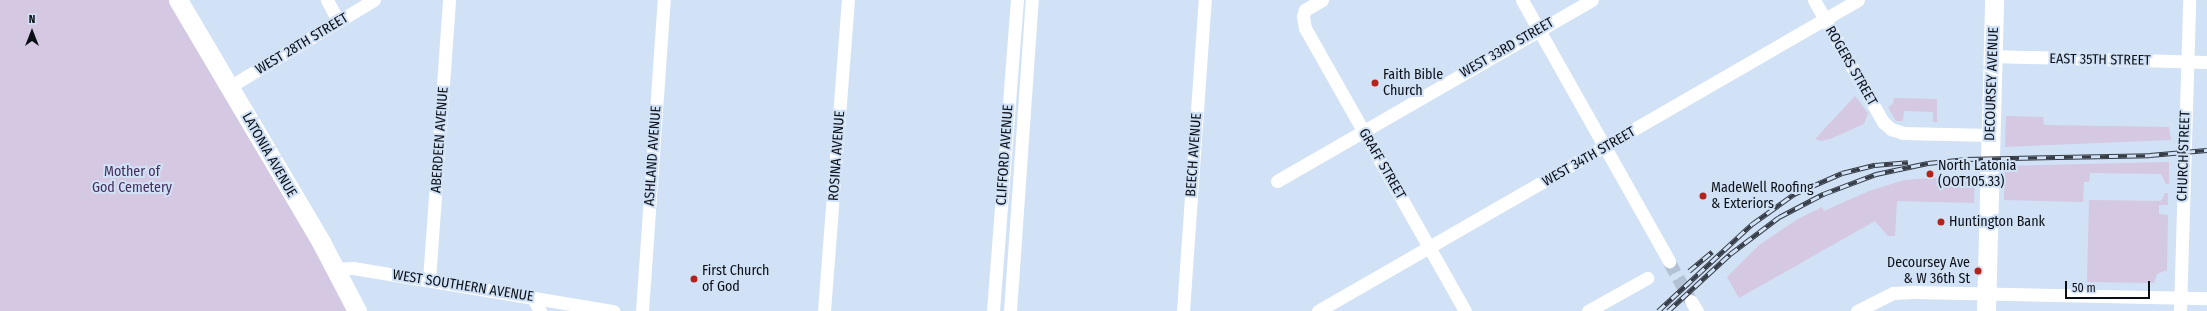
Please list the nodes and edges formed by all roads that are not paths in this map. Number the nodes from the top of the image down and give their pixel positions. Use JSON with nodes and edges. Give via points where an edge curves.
{"nodes":[{"id":1,"x":178,"y":0,"type":"edge"},
{"id":2,"x":327,"y":0,"type":"edge"},
{"id":3,"x":374,"y":0,"type":"edge"},
{"id":4,"x":449,"y":0,"type":"edge"},
{"id":5,"x":664,"y":0,"type":"edge"},
{"id":6,"x":848,"y":0,"type":"edge"},
{"id":7,"x":1017,"y":0,"type":"edge"},
{"id":8,"x":1032,"y":0,"type":"edge"},
{"id":9,"x":1205,"y":0,"type":"edge"},
{"id":10,"x":1322,"y":0,"type":"edge"},
{"id":11,"x":1522,"y":0,"type":"edge"},
{"id":12,"x":1592,"y":0,"type":"edge"},
{"id":13,"x":1814,"y":0,"type":"edge"},
{"id":14,"x":1858,"y":0,"type":"edge"},
{"id":15,"x":1994,"y":0,"type":"edge"},
{"id":16,"x":2189,"y":0,"type":"edge"},
{"id":17,"x":1824,"y":19,"type":"junction"},
{"id":18,"x":338,"y":21,"type":"junction"},
{"id":19,"x":1539,"y":30,"type":"junction"},
{"id":20,"x":1992,"y":56,"type":"junction"},
{"id":21,"x":2187,"y":62,"type":"junction"},
{"id":22,"x":2207,"y":62,"type":"edge"},
{"id":23,"x":229,"y":87,"type":"junction"},
{"id":24,"x":1363,"y":132,"type":"junction"},
{"id":25,"x":1990,"y":135,"type":"junction"},
{"id":26,"x":1605,"y":147,"type":"junction"},
{"id":27,"x":1277,"y":181,"type":"dead end"},
{"id":28,"x":1430,"y":247,"type":"junction"},
{"id":29,"x":1670,"y":261,"type":"tunnel mouth"},
{"id":30,"x":335,"y":269,"type":"junction"},
{"id":31,"x":1647,"y":278,"type":"dead end"},
{"id":32,"x":429,"y":280,"type":"junction"},
{"id":33,"x":1986,"y":292,"type":"junction"},
{"id":34,"x":2180,"y":297,"type":"junction"},
{"id":35,"x":533,"y":298,"type":"junction"},
{"id":36,"x":2207,"y":298,"type":"edge"},
{"id":37,"x":357,"y":311,"type":"edge"},
{"id":38,"x":540,"y":311,"type":"edge"},
{"id":39,"x":613,"y":311,"type":"edge"},
{"id":40,"x":642,"y":311,"type":"edge"},
{"id":41,"x":824,"y":311,"type":"edge"},
{"id":42,"x":993,"y":311,"type":"edge"},
{"id":43,"x":1010,"y":311,"type":"edge"},
{"id":44,"x":1183,"y":311,"type":"edge"},
{"id":45,"x":1318,"y":311,"type":"edge"},
{"id":46,"x":1465,"y":311,"type":"edge"},
{"id":47,"x":1588,"y":311,"type":"edge"},
{"id":48,"x":1857,"y":311,"type":"edge"},
{"id":49,"x":1986,"y":311,"type":"edge"},
{"id":50,"x":2180,"y":311,"type":"edge"}],
"edges":[{"from":1,"to":23,"type":"street","name":"LATONIA AVENUE"},
{"from":2,"to":18,"type":"street"},
{"from":3,"to":18,"type":"street","name":"WEST 28TH STREET"},
{"from":4,"to":32,"type":"street","name":"ABERDEEN AVENUE"},
{"from":5,"to":40,"type":"street","name":"ASHLAND AVENUE"},
{"from":6,"to":41,"type":"street","name":"ROSINA AVENUE"},
{"from":7,"to":42,"type":"street","name":"CLIFFORD AVENUE"},
{"from":8,"to":43,"type":"street","name":"CLIFFORD AVENUE"},
{"from":9,"to":44,"type":"street","name":"BEECH AVENUE"},
{"from":10,"to":24,"type":"street","name":"GRAFF STREET","via":[[1305,10],[1305,28]]},
{"from":11,"to":19,"type":"street"},
{"from":12,"to":19,"type":"street","name":"WEST 33RD STREET"},
{"from":13,"to":17,"type":"street","name":"ROGERS STREET"},
{"from":14,"to":17,"type":"street","name":"WEST 34TH STREET"},
{"from":15,"to":20,"type":"street","name":"DECOURSEY AVENUE"},
{"from":16,"to":21,"type":"street","name":"CHURCH STREET"},
{"from":17,"to":25,"type":"street","name":"ROGERS STREET","via":[[1883,122],[1891,129],[1903,133]]},
{"from":17,"to":26,"type":"street","name":"WEST 34TH STREET"},
{"from":18,"to":23,"type":"street","name":"WEST 28TH STREET"},
{"from":19,"to":24,"type":"street","name":"WEST 33RD STREET"},
{"from":19,"to":26,"type":"street"},
{"from":20,"to":21,"type":"street","name":"EAST 35TH STREET"},
{"from":20,"to":25,"type":"street","name":"DECOURSEY AVENUE"},
{"from":21,"to":22,"type":"street","name":"EAST 35TH STREET"},
{"from":21,"to":34,"type":"street","name":"CHURCH STREET"},
{"from":23,"to":30,"type":"street","name":"LATONIA AVENUE"},
{"from":24,"to":27,"type":"street","name":"WEST 33RD STREET"},
{"from":24,"to":28,"type":"street","name":"GRAFF STREET"},
{"from":25,"to":33,"type":"street","name":"DECOURSEY AVENUE"},
{"from":26,"to":28,"type":"street","name":"WEST 34TH STREET"},
{"from":26,"to":29,"type":"street"},
{"from":28,"to":45,"type":"street","name":"WEST 34TH STREET"},
{"from":28,"to":46,"type":"street","name":"GRAFF STREET"},
{"from":30,"to":32,"type":"street","name":"WEST SOUTHERN AVENUE","via":[[354,268]]},
{"from":30,"to":37,"type":"street","name":"LATONIA AVENUE"},
{"from":31,"to":47,"type":"street"},
{"from":32,"to":35,"type":"street","name":"WEST SOUTHERN AVENUE"},
{"from":33,"to":34,"type":"street"},
{"from":33,"to":48,"type":"street","via":[[1899,292]]},
{"from":33,"to":49,"type":"street","name":"DECOURSEY AVENUE"},
{"from":34,"to":36,"type":"street"},
{"from":34,"to":50,"type":"street","name":"CHURCH STREET"},
{"from":35,"to":38,"type":"street"},
{"from":35,"to":39,"type":"street","name":"WEST SOUTHERN AVENUE"}]}
